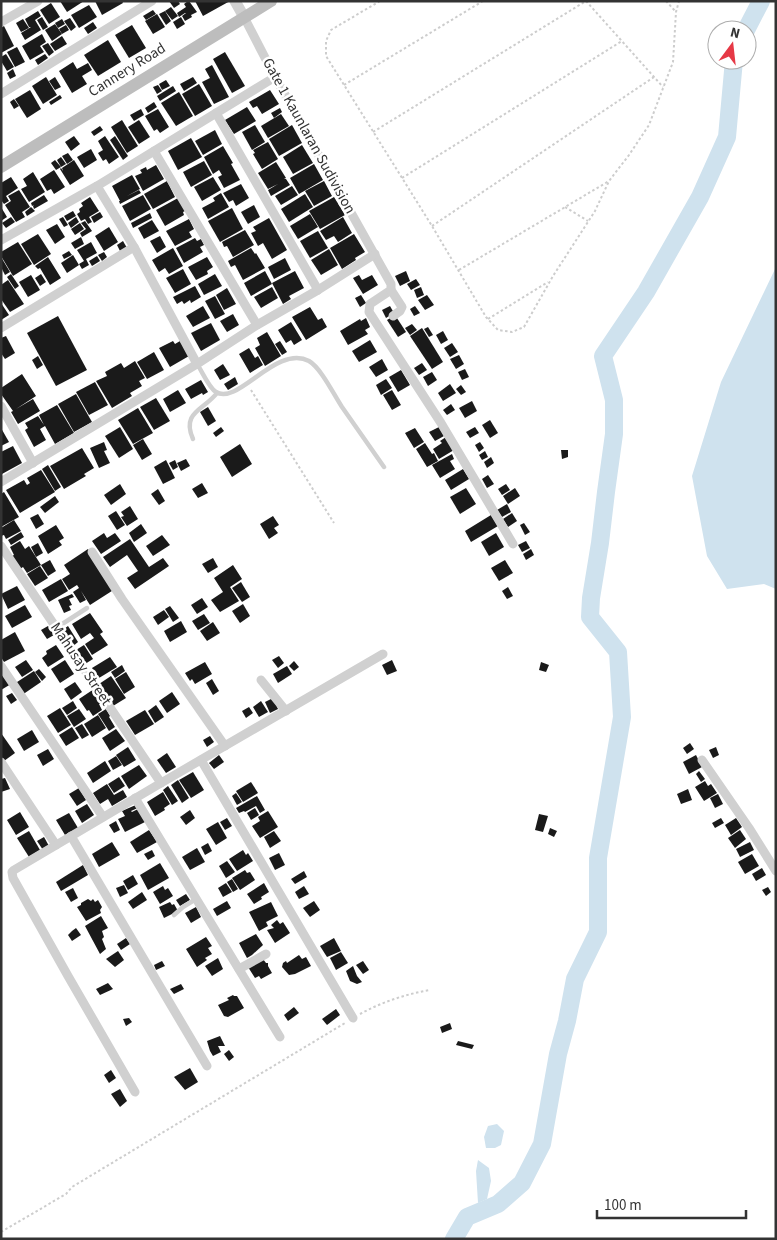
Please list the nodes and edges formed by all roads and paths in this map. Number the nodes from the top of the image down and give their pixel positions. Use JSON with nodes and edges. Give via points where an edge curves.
{"nodes":[{"id":1,"x":38,"y":1,"type":"edge"},
{"id":2,"x":152,"y":1,"type":"edge"},
{"id":3,"x":235,"y":1,"type":"edge"},
{"id":4,"x":271,"y":1,"type":"edge"},
{"id":5,"x":380,"y":1,"type":"edge"},
{"id":6,"x":483,"y":1,"type":"edge"},
{"id":7,"x":586,"y":1,"type":"edge"},
{"id":8,"x":666,"y":1,"type":"edge"},
{"id":9,"x":679,"y":1,"type":"edge"},
{"id":10,"x":141,"y":4,"type":"edge"},
{"id":11,"x":676,"y":12,"type":"junction"},
{"id":12,"x":244,"y":17,"type":"junction"},
{"id":13,"x":1,"y":22,"type":"edge"},
{"id":14,"x":622,"y":41,"type":"junction"},
{"id":15,"x":275,"y":77,"type":"junction"},
{"id":16,"x":654,"y":77,"type":"junction"},
{"id":17,"x":344,"y":85,"type":"junction"},
{"id":18,"x":663,"y":87,"type":"junction"},
{"id":19,"x":2,"y":94,"type":"edge"},
{"id":20,"x":216,"y":113,"type":"junction"},
{"id":21,"x":373,"y":132,"type":"junction"},
{"id":22,"x":154,"y":150,"type":"junction"},
{"id":23,"x":1,"y":167,"type":"edge"},
{"id":24,"x":402,"y":178,"type":"junction"},
{"id":25,"x":609,"y":181,"type":"junction"},
{"id":26,"x":97,"y":186,"type":"junction"},
{"id":27,"x":565,"y":207,"type":"junction"},
{"id":28,"x":589,"y":222,"type":"junction"},
{"id":29,"x":432,"y":226,"type":"junction"},
{"id":30,"x":1,"y":240,"type":"edge"},
{"id":31,"x":134,"y":247,"type":"junction"},
{"id":32,"x":376,"y":254,"type":"junction"},
{"id":33,"x":458,"y":270,"type":"junction"},
{"id":34,"x":550,"y":281,"type":"junction"},
{"id":35,"x":318,"y":290,"type":"junction"},
{"id":36,"x":391,"y":290,"type":"junction"},
{"id":37,"x":394,"y":316,"type":"dead end"},
{"id":38,"x":488,"y":319,"type":"junction"},
{"id":39,"x":257,"y":325,"type":"junction"},
{"id":40,"x":1,"y":328,"type":"edge"},
{"id":41,"x":197,"y":364,"type":"junction"},
{"id":42,"x":247,"y":383,"type":"junction"},
{"id":43,"x":217,"y":393,"type":"junction"},
{"id":44,"x":1,"y":406,"type":"edge"},
{"id":45,"x":193,"y":439,"type":"dead end"},
{"id":46,"x":33,"y":463,"type":"junction"},
{"id":47,"x":384,"y":467,"type":"dead end"},
{"id":48,"x":1,"y":482,"type":"edge"},
{"id":49,"x":334,"y":523,"type":"dead end"},
{"id":50,"x":513,"y":544,"type":"dead end"},
{"id":51,"x":1,"y":546,"type":"edge"},
{"id":52,"x":92,"y":552,"type":"dead end"},
{"id":53,"x":87,"y":608,"type":"dead end"},
{"id":54,"x":56,"y":628,"type":"junction"},
{"id":55,"x":383,"y":654,"type":"dead end"},
{"id":56,"x":1,"y":666,"type":"edge"},
{"id":57,"x":262,"y":680,"type":"dead end"},
{"id":58,"x":286,"y":710,"type":"junction"},
{"id":59,"x":225,"y":746,"type":"junction"},
{"id":60,"x":201,"y":760,"type":"junction"},
{"id":61,"x":702,"y":760,"type":"dead end"},
{"id":62,"x":1,"y":762,"type":"edge"},
{"id":63,"x":160,"y":783,"type":"junction"},
{"id":64,"x":135,"y":798,"type":"junction"},
{"id":65,"x":103,"y":817,"type":"junction"},
{"id":66,"x":71,"y":836,"type":"junction"},
{"id":67,"x":56,"y":845,"type":"junction"},
{"id":68,"x":776,"y":871,"type":"edge"},
{"id":69,"x":196,"y":899,"type":"junction"},
{"id":70,"x":174,"y":915,"type":"dead end"},
{"id":71,"x":266,"y":954,"type":"dead end"},
{"id":72,"x":239,"y":969,"type":"junction"},
{"id":73,"x":430,"y":990,"type":"dead end"},
{"id":74,"x":353,"y":1018,"type":"junction"},
{"id":75,"x":280,"y":1037,"type":"dead end"},
{"id":76,"x":207,"y":1066,"type":"dead end"},
{"id":77,"x":135,"y":1092,"type":"dead end"},
{"id":78,"x":1,"y":1232,"type":"edge"}],
"edges":[{"from":1,"to":13,"type":"street"},
{"from":2,"to":10,"type":"street"},
{"from":3,"to":12,"type":"street"},
{"from":4,"to":12,"type":"main road","name":"Cannery Road"},
{"from":5,"to":17,"type":"path","via":[[331,30],[326,41],[326,56]]},
{"from":6,"to":17,"type":"path"},
{"from":7,"to":14,"type":"path"},
{"from":7,"to":21,"type":"path"},
{"from":8,"to":11,"type":"path"},
{"from":9,"to":11,"type":"path"},
{"from":10,"to":19,"type":"street"},
{"from":11,"to":18,"type":"path","via":[[673,62]]},
{"from":12,"to":15,"type":"street","name":"Gate 1 Kaunlaran Sudivision"},
{"from":12,"to":23,"type":"main road","name":"Cannery Road"},
{"from":14,"to":16,"type":"path"},
{"from":14,"to":24,"type":"path"},
{"from":15,"to":20,"type":"street"},
{"from":15,"to":32,"type":"street","name":"Gate 1 Kaunlaran Sudivision"},
{"from":16,"to":18,"type":"path"},
{"from":16,"to":29,"type":"path"},
{"from":17,"to":21,"type":"path"},
{"from":18,"to":25,"type":"path","via":[[649,125]]},
{"from":20,"to":22,"type":"street"},
{"from":20,"to":35,"type":"street"},
{"from":21,"to":24,"type":"path"},
{"from":22,"to":26,"type":"street"},
{"from":22,"to":39,"type":"street"},
{"from":24,"to":29,"type":"path"},
{"from":25,"to":27,"type":"path"},
{"from":25,"to":28,"type":"path"},
{"from":26,"to":30,"type":"street"},
{"from":26,"to":31,"type":"street"},
{"from":27,"to":28,"type":"path"},
{"from":27,"to":33,"type":"path"},
{"from":28,"to":34,"type":"path"},
{"from":29,"to":33,"type":"path"},
{"from":31,"to":40,"type":"street"},
{"from":31,"to":41,"type":"street"},
{"from":32,"to":35,"type":"street"},
{"from":32,"to":36,"type":"street","name":"Gate 1 Kaunlaran Sudivision"},
{"from":33,"to":38,"type":"path"},
{"from":34,"to":38,"type":"path"},
{"from":34,"to":38,"type":"path","via":[[524,327],[512,332],[498,330]]},
{"from":35,"to":39,"type":"street"},
{"from":36,"to":37,"type":"street","name":"Gate 1 Kaunlaran Sudivision","via":[[402,307]]},
{"from":36,"to":50,"type":"street","via":[[372,302],[369,312],[441,423]]},
{"from":39,"to":41,"type":"street"},
{"from":41,"to":43,"type":"lane"},
{"from":41,"to":46,"type":"street"},
{"from":42,"to":43,"type":"lane","via":[[228,394]]},
{"from":42,"to":47,"type":"lane","via":[[287,360],[307,360],[316,366]]},
{"from":42,"to":49,"type":"path"},
{"from":43,"to":45,"type":"lane","via":[[192,415],[189,432]]},
{"from":44,"to":46,"type":"street"},
{"from":46,"to":48,"type":"street"},
{"from":51,"to":54,"type":"street","name":"Mahusay Street"},
{"from":52,"to":59,"type":"street"},
{"from":53,"to":54,"type":"lane"},
{"from":54,"to":63,"type":"street","name":"Mahusay Street"},
{"from":55,"to":58,"type":"street"},
{"from":56,"to":65,"type":"street"},
{"from":57,"to":58,"type":"street"},
{"from":58,"to":59,"type":"street"},
{"from":59,"to":60,"type":"street"},
{"from":60,"to":63,"type":"street"},
{"from":60,"to":74,"type":"street"},
{"from":61,"to":68,"type":"street"},
{"from":62,"to":67,"type":"street"},
{"from":63,"to":64,"type":"street"},
{"from":64,"to":65,"type":"street"},
{"from":64,"to":69,"type":"street"},
{"from":65,"to":66,"type":"street"},
{"from":66,"to":67,"type":"street"},
{"from":66,"to":76,"type":"street"},
{"from":67,"to":77,"type":"street","via":[[14,870],[12,875]]},
{"from":69,"to":70,"type":"lane"},
{"from":69,"to":72,"type":"street"},
{"from":71,"to":72,"type":"street"},
{"from":72,"to":75,"type":"street"},
{"from":73,"to":74,"type":"path","via":[[403,996]]},
{"from":74,"to":78,"type":"path"}]}
